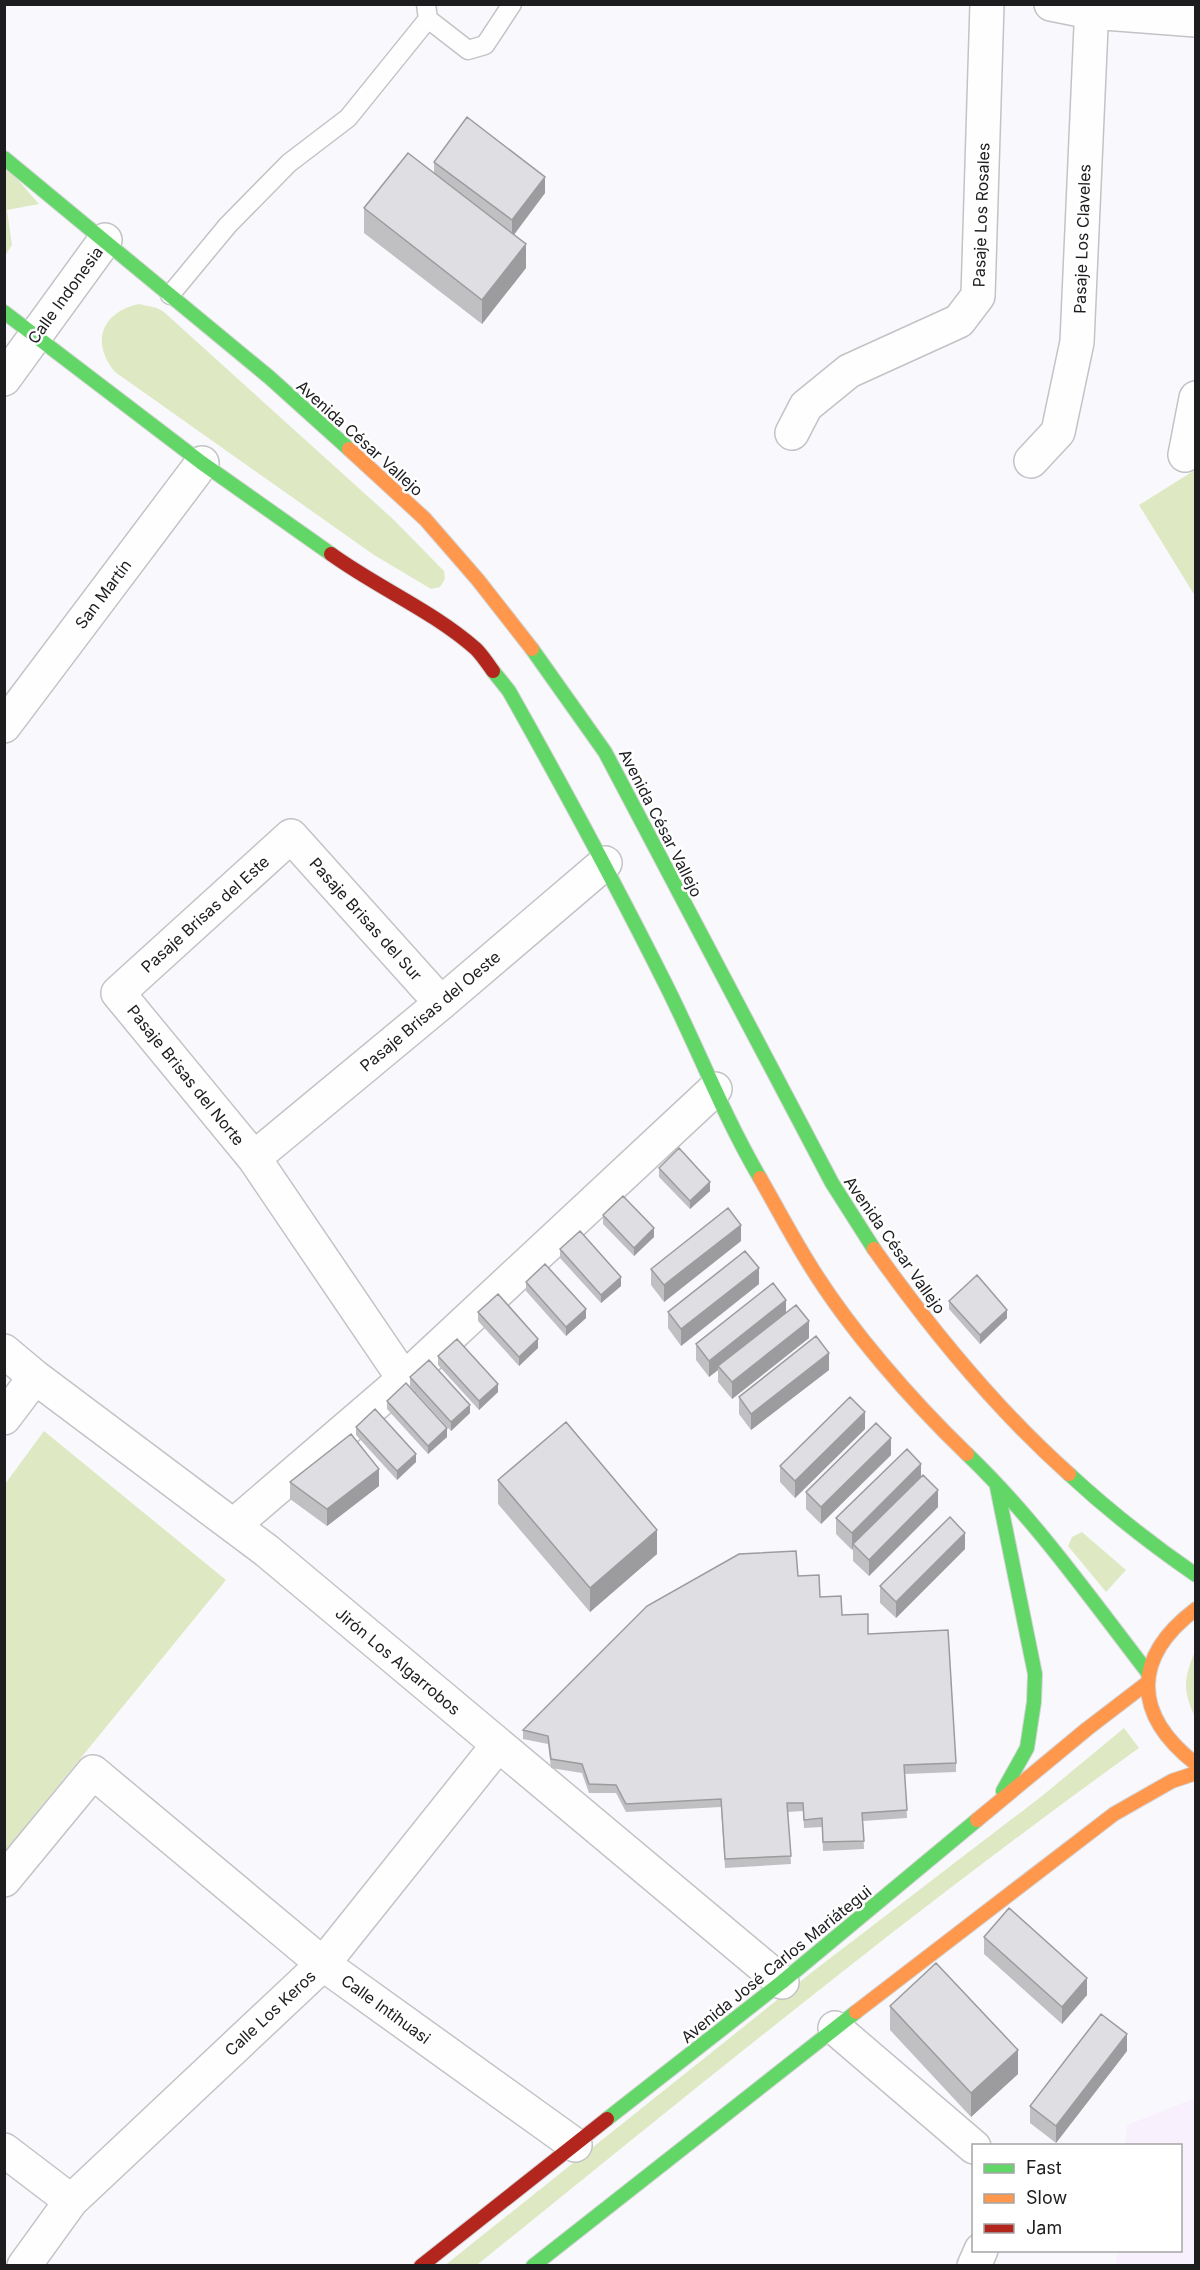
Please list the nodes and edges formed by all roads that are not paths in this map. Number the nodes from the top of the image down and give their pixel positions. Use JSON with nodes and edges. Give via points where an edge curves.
{"nodes":[{"id":1,"x":512,"y":4,"type":"edge"},
{"id":2,"x":987,"y":4,"type":"edge"},
{"id":3,"x":1051,"y":4,"type":"edge"},
{"id":4,"x":1092,"y":8,"type":"edge"},
{"id":5,"x":427,"y":12,"type":"edge"},
{"id":6,"x":1196,"y":20,"type":"edge"},
{"id":7,"x":4,"y":158,"type":"edge"},
{"id":8,"x":105,"y":240,"type":"junction"},
{"id":9,"x":170,"y":295,"type":"junction"},
{"id":10,"x":4,"y":312,"type":"edge"},
{"id":11,"x":35,"y":337,"type":"junction"},
{"id":12,"x":4,"y":379,"type":"edge"},
{"id":13,"x":1196,"y":398,"type":"edge"},
{"id":14,"x":792,"y":433,"type":"dead end"},
{"id":15,"x":1185,"y":455,"type":"dead end"},
{"id":16,"x":1031,"y":461,"type":"dead end"},
{"id":17,"x":202,"y":463,"type":"junction"},
{"id":18,"x":4,"y":726,"type":"edge"},
{"id":19,"x":291,"y":836,"type":"joint"},
{"id":20,"x":604,"y":863,"type":"junction"},
{"id":21,"x":118,"y":993,"type":"joint"},
{"id":22,"x":441,"y":1003,"type":"junction"},
{"id":23,"x":715,"y":1089,"type":"junction"},
{"id":24,"x":254,"y":1158,"type":"junction"},
{"id":25,"x":4,"y":1351,"type":"edge"},
{"id":26,"x":35,"y":1377,"type":"junction"},
{"id":27,"x":404,"y":1379,"type":"junction"},
{"id":28,"x":4,"y":1418,"type":"edge"},
{"id":29,"x":996,"y":1482,"type":"junction"},
{"id":30,"x":234,"y":1525,"type":"junction"},
{"id":31,"x":1196,"y":1575,"type":"edge"},
{"id":32,"x":1196,"y":1609,"type":"edge"},
{"id":33,"x":1148,"y":1678,"type":"junction"},
{"id":34,"x":498,"y":1744,"type":"junction"},
{"id":35,"x":1196,"y":1764,"type":"edge"},
{"id":36,"x":1196,"y":1773,"type":"edge"},
{"id":37,"x":995,"y":1806,"type":"junction"},
{"id":38,"x":4,"y":1880,"type":"edge"},
{"id":39,"x":323,"y":1964,"type":"junction"},
{"id":40,"x":782,"y":1982,"type":"junction"},
{"id":41,"x":835,"y":2028,"type":"junction"},
{"id":42,"x":575,"y":2145,"type":"junction"},
{"id":43,"x":972,"y":2145,"type":"edge"},
{"id":44,"x":4,"y":2150,"type":"edge"},
{"id":45,"x":71,"y":2202,"type":"junction"},
{"id":46,"x":24,"y":2265,"type":"edge"},
{"id":47,"x":421,"y":2265,"type":"edge"},
{"id":48,"x":533,"y":2265,"type":"edge"}],
"edges":[{"from":1,"to":5,"type":"lane","via":[[485,45],[468,50]]},
{"from":2,"to":14,"type":"street","name":"Pasaje Los Rosales","via":[[978,296],[959,321],[849,370],[806,406]]},
{"from":3,"to":4,"type":"street"},
{"from":4,"to":6,"type":"street"},
{"from":4,"to":16,"type":"street","name":"Pasaje Los Claveles","via":[[1077,342],[1058,432]]},
{"from":5,"to":9,"type":"lane","via":[[348,118],[289,163],[228,225]]},
{"from":7,"to":8,"type":"main road","name":"Avenida César Vallejo"},
{"from":8,"to":9,"type":"main road","name":"Avenida César Vallejo"},
{"from":8,"to":11,"type":"street","name":"Calle Indonesia"},
{"from":9,"to":31,"type":"main road","name":"Avenida César Vallejo","via":[[269,377],[425,519],[478,580],[541,660],[605,752],[832,1183],[913,1304],[1004,1412],[1053,1460],[1104,1506]]},
{"from":10,"to":11,"type":"main road"},
{"from":11,"to":12,"type":"street","name":"Calle Indonesia"},
{"from":11,"to":17,"type":"main road"},
{"from":13,"to":15,"type":"street"},
{"from":17,"to":18,"type":"street","name":"San Martín"},
{"from":17,"to":20,"type":"main road","via":[[353,570],[440,622],[477,650],[509,691]]},
{"from":19,"to":21,"type":"street","name":"Pasaje Brisas del Este"},
{"from":19,"to":22,"type":"street","name":"Pasaje Brisas del Sur"},
{"from":20,"to":22,"type":"street","name":"Pasaje Brisas del Oeste"},
{"from":20,"to":23,"type":"main road"},
{"from":21,"to":24,"type":"street","name":"Pasaje Brisas del Norte"},
{"from":22,"to":24,"type":"street","name":"Pasaje Brisas del Oeste"},
{"from":23,"to":27,"type":"street"},
{"from":23,"to":29,"type":"main road","via":[[775,1208],[848,1319],[943,1431]]},
{"from":24,"to":27,"type":"street","name":"Pasaje Brisas del Norte"},
{"from":25,"to":26,"type":"street","name":"Jirón Los Algarrobos"},
{"from":26,"to":28,"type":"street"},
{"from":26,"to":30,"type":"street","name":"Jirón Los Algarrobos"},
{"from":27,"to":30,"type":"street"},
{"from":29,"to":33,"type":"main road","via":[[1081,1586]]},
{"from":29,"to":37,"type":"main road","via":[[1035,1674],[1027,1748]]},
{"from":30,"to":34,"type":"street","name":"Jirón Los Algarrobos"},
{"from":32,"to":33,"type":"main road","via":[[1161,1644]]},
{"from":33,"to":35,"type":"main road","via":[[1155,1718],[1176,1749]]},
{"from":33,"to":37,"type":"main road","name":"Avenida José Carlos Mariátegui"},
{"from":34,"to":39,"type":"street","name":"Calle Los Keros"},
{"from":34,"to":40,"type":"street","name":"Jirón Los Algarrobos"},
{"from":36,"to":41,"type":"main road","via":[[1172,1781],[1114,1814]]},
{"from":37,"to":40,"type":"main road","name":"Avenida José Carlos Mariátegui"},
{"from":38,"to":39,"type":"street","name":"Calle Intihuasi","via":[[93,1772]]},
{"from":39,"to":42,"type":"street","name":"Calle Intihuasi"},
{"from":39,"to":45,"type":"street","name":"Calle Los Keros"},
{"from":40,"to":42,"type":"main road","name":"Avenida José Carlos Mariátegui"},
{"from":41,"to":43,"type":"street"},
{"from":41,"to":48,"type":"main road"},
{"from":42,"to":47,"type":"main road","name":"Avenida José Carlos Mariátegui"},
{"from":44,"to":45,"type":"street"},
{"from":45,"to":46,"type":"street","name":"Calle Los Keros"}]}
